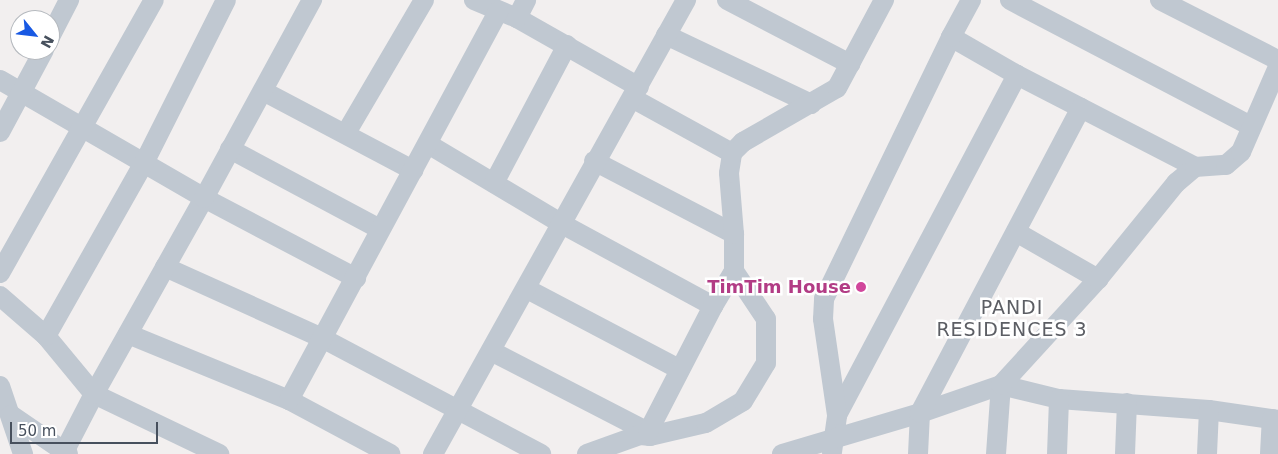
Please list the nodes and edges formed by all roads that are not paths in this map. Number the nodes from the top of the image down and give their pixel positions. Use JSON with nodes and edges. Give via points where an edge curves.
{"nodes":[{"id":1,"x":69,"y":0,"type":"edge"},
{"id":2,"x":154,"y":0,"type":"edge"},
{"id":3,"x":226,"y":0,"type":"edge"},
{"id":4,"x":312,"y":0,"type":"edge"},
{"id":5,"x":424,"y":0,"type":"edge"},
{"id":6,"x":474,"y":0,"type":"edge"},
{"id":7,"x":526,"y":0,"type":"edge"},
{"id":8,"x":686,"y":0,"type":"edge"},
{"id":9,"x":727,"y":0,"type":"edge"},
{"id":10,"x":883,"y":0,"type":"edge"},
{"id":11,"x":971,"y":0,"type":"edge"},
{"id":12,"x":1010,"y":0,"type":"edge"},
{"id":13,"x":1160,"y":0,"type":"edge"},
{"id":14,"x":508,"y":15,"type":"junction"},
{"id":15,"x":60,"y":18,"type":"edge"},
{"id":16,"x":666,"y":35,"type":"junction"},
{"id":17,"x":951,"y":37,"type":"junction"},
{"id":18,"x":567,"y":45,"type":"junction"},
{"id":19,"x":39,"y":60,"type":"edge"},
{"id":20,"x":1278,"y":60,"type":"edge"},
{"id":21,"x":850,"y":64,"type":"junction"},
{"id":22,"x":1278,"y":66,"type":"edge"},
{"id":23,"x":1017,"y":75,"type":"junction"},
{"id":24,"x":0,"y":80,"type":"edge"},
{"id":25,"x":263,"y":91,"type":"junction"},
{"id":26,"x":22,"y":92,"type":"junction"},
{"id":27,"x":635,"y":93,"type":"junction"},
{"id":28,"x":812,"y":104,"type":"junction"},
{"id":29,"x":1081,"y":108,"type":"junction"},
{"id":30,"x":1251,"y":126,"type":"junction"},
{"id":31,"x":84,"y":128,"type":"junction"},
{"id":32,"x":0,"y":132,"type":"edge"},
{"id":33,"x":346,"y":133,"type":"junction"},
{"id":34,"x":428,"y":144,"type":"junction"},
{"id":35,"x":230,"y":148,"type":"junction"},
{"id":36,"x":732,"y":153,"type":"junction"},
{"id":37,"x":594,"y":161,"type":"junction"},
{"id":38,"x":144,"y":163,"type":"junction"},
{"id":39,"x":1195,"y":167,"type":"junction"},
{"id":40,"x":413,"y":170,"type":"junction"},
{"id":41,"x":494,"y":183,"type":"junction"},
{"id":42,"x":204,"y":198,"type":"junction"},
{"id":43,"x":562,"y":224,"type":"junction"},
{"id":44,"x":380,"y":229,"type":"junction"},
{"id":45,"x":1016,"y":232,"type":"junction"},
{"id":46,"x":734,"y":234,"type":"junction"},
{"id":47,"x":165,"y":267,"type":"junction"},
{"id":48,"x":734,"y":271,"type":"junction"},
{"id":49,"x":0,"y":273,"type":"edge"},
{"id":50,"x":356,"y":278,"type":"junction"},
{"id":51,"x":1098,"y":279,"type":"junction"},
{"id":52,"x":527,"y":289,"type":"junction"},
{"id":53,"x":0,"y":298,"type":"edge"},
{"id":54,"x":712,"y":306,"type":"junction"},
{"id":55,"x":128,"y":334,"type":"junction"},
{"id":56,"x":46,"y":336,"type":"junction"},
{"id":57,"x":322,"y":338,"type":"junction"},
{"id":58,"x":491,"y":351,"type":"junction"},
{"id":59,"x":679,"y":369,"type":"junction"},
{"id":60,"x":1001,"y":385,"type":"junction"},
{"id":61,"x":0,"y":386,"type":"edge"},
{"id":62,"x":94,"y":394,"type":"junction"},
{"id":63,"x":1059,"y":399,"type":"junction"},
{"id":64,"x":289,"y":400,"type":"junction"},
{"id":65,"x":1126,"y":404,"type":"junction"},
{"id":66,"x":458,"y":409,"type":"junction"},
{"id":67,"x":1208,"y":410,"type":"junction"},
{"id":68,"x":920,"y":414,"type":"junction"},
{"id":69,"x":837,"y":415,"type":"junction"},
{"id":70,"x":11,"y":416,"type":"junction"},
{"id":71,"x":1275,"y":420,"type":"edge"},
{"id":72,"x":644,"y":433,"type":"junction"},
{"id":73,"x":832,"y":447,"type":"edge"},
{"id":74,"x":65,"y":453,"type":"edge"},
{"id":75,"x":23,"y":454,"type":"edge"},
{"id":76,"x":219,"y":454,"type":"edge"},
{"id":77,"x":390,"y":454,"type":"edge"},
{"id":78,"x":433,"y":454,"type":"edge"},
{"id":79,"x":541,"y":454,"type":"edge"},
{"id":80,"x":587,"y":454,"type":"edge"},
{"id":81,"x":782,"y":454,"type":"edge"},
{"id":82,"x":918,"y":454,"type":"edge"},
{"id":83,"x":996,"y":454,"type":"edge"},
{"id":84,"x":1057,"y":454,"type":"edge"},
{"id":85,"x":1125,"y":454,"type":"edge"},
{"id":86,"x":1207,"y":454,"type":"edge"},
{"id":87,"x":1270,"y":454,"type":"edge"}],
"edges":[{"from":1,"to":15,"type":"street"},
{"from":2,"to":31,"type":"street"},
{"from":3,"to":38,"type":"street"},
{"from":4,"to":25,"type":"street"},
{"from":5,"to":33,"type":"street"},
{"from":6,"to":14,"type":"street"},
{"from":7,"to":14,"type":"street"},
{"from":8,"to":16,"type":"street"},
{"from":9,"to":21,"type":"street"},
{"from":10,"to":21,"type":"street"},
{"from":11,"to":17,"type":"street"},
{"from":12,"to":30,"type":"street"},
{"from":13,"to":20,"type":"street"},
{"from":14,"to":18,"type":"street"},
{"from":14,"to":34,"type":"street"},
{"from":16,"to":27,"type":"street"},
{"from":16,"to":28,"type":"street"},
{"from":17,"to":23,"type":"street"},
{"from":17,"to":69,"type":"street","via":[[824,299],[823,319]]},
{"from":18,"to":27,"type":"street"},
{"from":18,"to":41,"type":"street"},
{"from":19,"to":26,"type":"street"},
{"from":21,"to":28,"type":"street","via":[[837,88]]},
{"from":22,"to":30,"type":"street"},
{"from":23,"to":29,"type":"street"},
{"from":23,"to":69,"type":"street"},
{"from":24,"to":26,"type":"street"},
{"from":25,"to":33,"type":"street"},
{"from":25,"to":35,"type":"street"},
{"from":26,"to":31,"type":"street"},
{"from":26,"to":32,"type":"street"},
{"from":27,"to":36,"type":"street"},
{"from":27,"to":37,"type":"street"},
{"from":28,"to":36,"type":"street","via":[[743,142]]},
{"from":29,"to":39,"type":"street"},
{"from":29,"to":45,"type":"street"},
{"from":30,"to":39,"type":"street","via":[[1241,152],[1226,165]]},
{"from":31,"to":38,"type":"street"},
{"from":31,"to":49,"type":"street"},
{"from":33,"to":40,"type":"street"},
{"from":34,"to":40,"type":"street"},
{"from":34,"to":41,"type":"street"},
{"from":35,"to":42,"type":"street"},
{"from":35,"to":44,"type":"street"},
{"from":36,"to":46,"type":"street"},
{"from":37,"to":43,"type":"street"},
{"from":37,"to":46,"type":"street"},
{"from":38,"to":42,"type":"street"},
{"from":38,"to":56,"type":"street"},
{"from":39,"to":51,"type":"street","via":[[1153,209]]},
{"from":40,"to":44,"type":"street"},
{"from":41,"to":43,"type":"street"},
{"from":42,"to":47,"type":"street"},
{"from":42,"to":50,"type":"street"},
{"from":43,"to":52,"type":"street"},
{"from":43,"to":54,"type":"street"},
{"from":44,"to":50,"type":"street"},
{"from":45,"to":51,"type":"street"},
{"from":45,"to":68,"type":"street"},
{"from":46,"to":48,"type":"street"},
{"from":47,"to":55,"type":"street"},
{"from":47,"to":57,"type":"street"},
{"from":48,"to":54,"type":"street"},
{"from":48,"to":72,"type":"street","via":[[766,319],[766,363],[743,401],[706,424],[650,436]]},
{"from":50,"to":57,"type":"street"},
{"from":51,"to":60,"type":"street"},
{"from":52,"to":58,"type":"street"},
{"from":52,"to":59,"type":"street"},
{"from":53,"to":56,"type":"street"},
{"from":54,"to":59,"type":"street"},
{"from":55,"to":62,"type":"street"},
{"from":55,"to":64,"type":"street"},
{"from":56,"to":62,"type":"street"},
{"from":57,"to":64,"type":"street"},
{"from":57,"to":66,"type":"street"},
{"from":58,"to":66,"type":"street"},
{"from":58,"to":72,"type":"street"},
{"from":59,"to":72,"type":"street"},
{"from":60,"to":63,"type":"street"},
{"from":60,"to":68,"type":"street"},
{"from":60,"to":83,"type":"street"},
{"from":61,"to":70,"type":"street"},
{"from":62,"to":74,"type":"street"},
{"from":62,"to":76,"type":"street"},
{"from":63,"to":65,"type":"street"},
{"from":63,"to":84,"type":"street"},
{"from":64,"to":77,"type":"street"},
{"from":65,"to":67,"type":"street"},
{"from":65,"to":85,"type":"street"},
{"from":66,"to":78,"type":"street"},
{"from":66,"to":79,"type":"street"},
{"from":67,"to":71,"type":"street"},
{"from":67,"to":86,"type":"street"},
{"from":68,"to":73,"type":"street"},
{"from":68,"to":82,"type":"street"},
{"from":69,"to":73,"type":"street"},
{"from":70,"to":74,"type":"street"},
{"from":70,"to":75,"type":"street"},
{"from":71,"to":87,"type":"street"},
{"from":72,"to":80,"type":"street"},
{"from":73,"to":81,"type":"street"}]}
